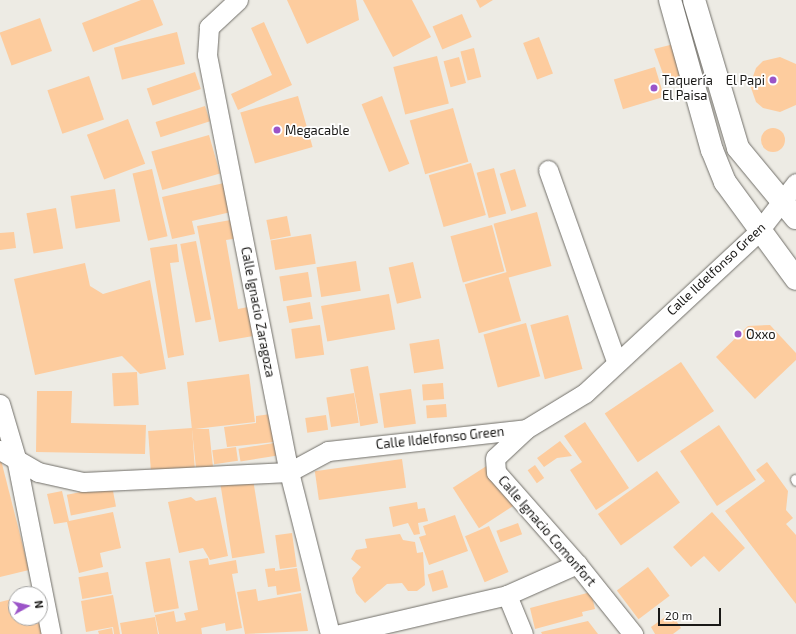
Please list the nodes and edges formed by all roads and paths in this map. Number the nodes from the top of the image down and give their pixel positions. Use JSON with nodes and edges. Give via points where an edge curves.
{"nodes":[{"id":1,"x":238,"y":0,"type":"edge"},
{"id":2,"x":670,"y":0,"type":"edge"},
{"id":3,"x":694,"y":0,"type":"edge"},
{"id":4,"x":548,"y":170,"type":"dead end"},
{"id":5,"x":796,"y":183,"type":"edge"},
{"id":6,"x":790,"y":210,"type":"edge"},
{"id":7,"x":758,"y":232,"type":"junction"},
{"id":8,"x":796,"y":279,"type":"edge"},
{"id":9,"x":616,"y":361,"type":"junction"},
{"id":10,"x":0,"y":404,"type":"edge"},
{"id":11,"x":526,"y":429,"type":"junction"},
{"id":12,"x":8,"y":454,"type":"edge"},
{"id":13,"x":289,"y":472,"type":"junction"},
{"id":14,"x":577,"y":564,"type":"junction"},
{"id":15,"x":506,"y":595,"type":"junction"},
{"id":16,"x":51,"y":634,"type":"edge"},
{"id":17,"x":330,"y":634,"type":"edge"},
{"id":18,"x":340,"y":634,"type":"edge"},
{"id":19,"x":523,"y":634,"type":"edge"},
{"id":20,"x":633,"y":634,"type":"edge"}],
"edges":[{"from":1,"to":13,"type":"street","name":"Calle Ignacio Zaragoza","via":[[209,27],[208,55]]},
{"from":2,"to":7,"type":"main road","via":[[712,150],[725,182]]},
{"from":3,"to":6,"type":"main road","via":[[738,148]]},
{"from":4,"to":9,"type":"street"},
{"from":5,"to":6,"type":"street","name":"Calle Ildelfonso Green"},
{"from":6,"to":7,"type":"street","name":"Calle Ildelfonso Green"},
{"from":7,"to":8,"type":"main road"},
{"from":7,"to":9,"type":"street","name":"Calle Ildelfonso Green"},
{"from":9,"to":11,"type":"street","name":"Calle Ildelfonso Green","via":[[569,406]]},
{"from":10,"to":12,"type":"street"},
{"from":11,"to":13,"type":"street","name":"Calle Ildelfonso Green","via":[[328,451]]},
{"from":11,"to":14,"type":"street","name":"Calle Ignacio Comonfort","via":[[495,458],[496,472]]},
{"from":12,"to":13,"type":"street","name":"Calle Ildelfonso Green","via":[[54,478],[83,482]]},
{"from":12,"to":16,"type":"street"},
{"from":13,"to":17,"type":"street","name":"Calle Ignacio Zaragoza"},
{"from":14,"to":15,"type":"street"},
{"from":14,"to":20,"type":"street","name":"Calle Ignacio Comonfort"},
{"from":15,"to":18,"type":"street"},
{"from":15,"to":19,"type":"street"}]}
